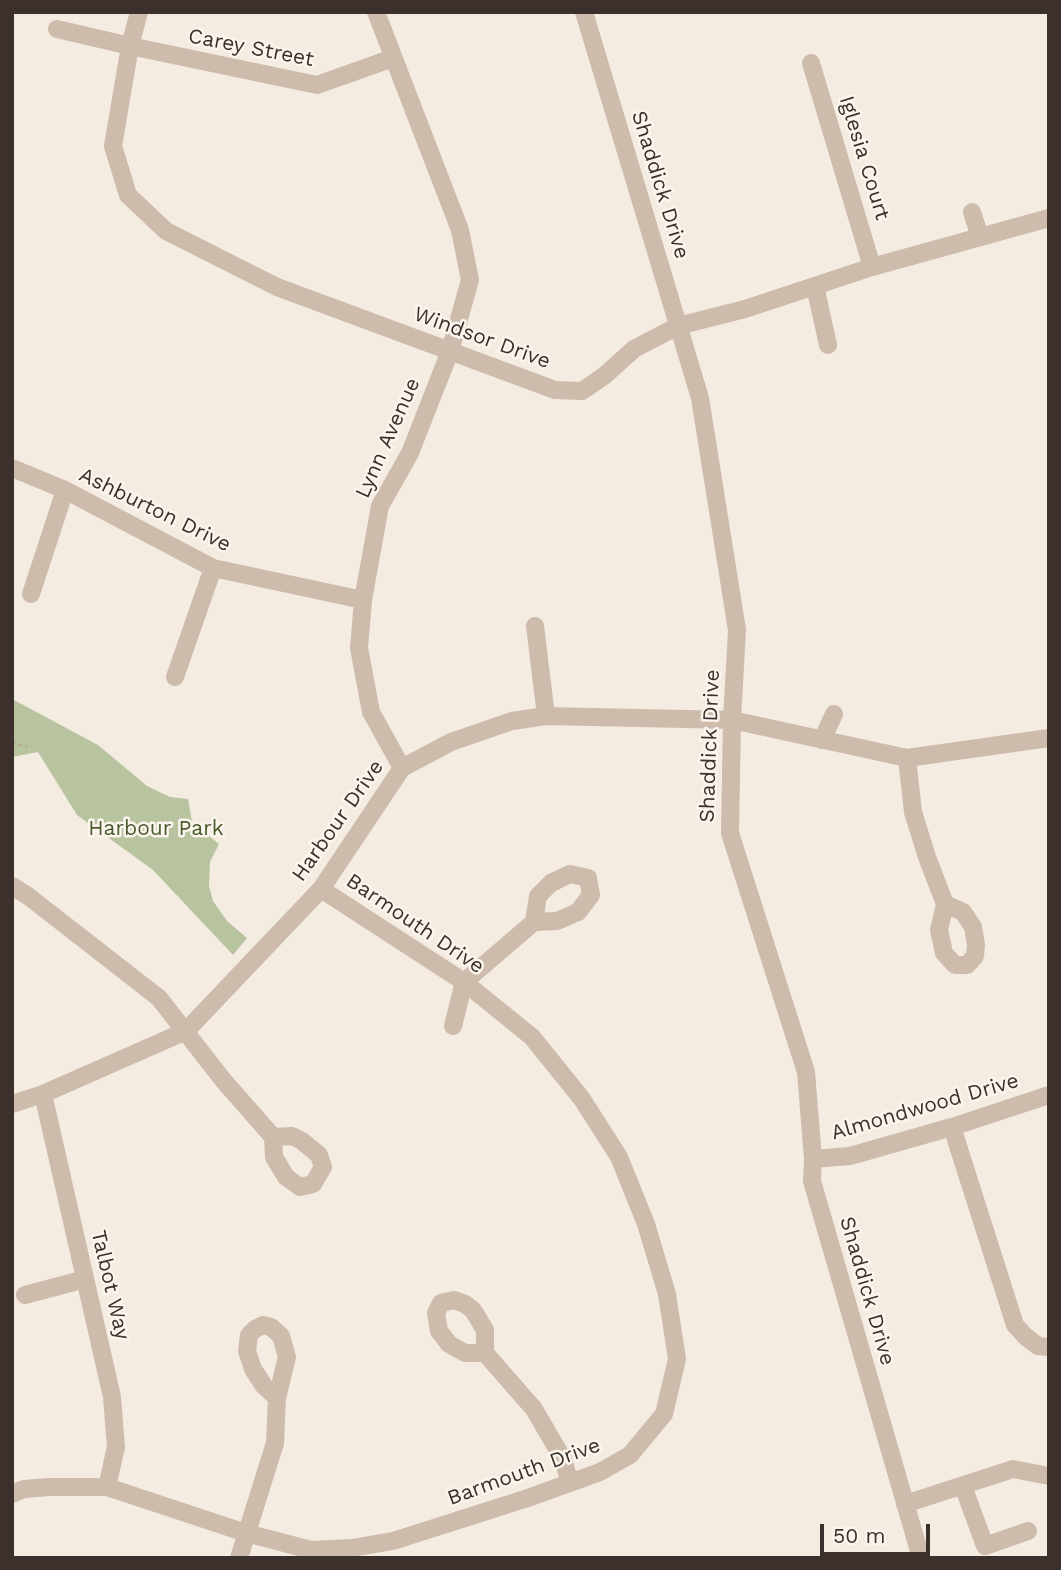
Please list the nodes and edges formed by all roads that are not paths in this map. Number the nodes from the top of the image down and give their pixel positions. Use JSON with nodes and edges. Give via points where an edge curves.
{"nodes":[{"id":1,"x":139,"y":12,"type":"edge"},
{"id":2,"x":376,"y":12,"type":"edge"},
{"id":3,"x":584,"y":12,"type":"edge"},
{"id":4,"x":57,"y":29,"type":"dead end"},
{"id":5,"x":130,"y":46,"type":"junction"},
{"id":6,"x":393,"y":58,"type":"junction"},
{"id":7,"x":811,"y":63,"type":"dead end"},
{"id":8,"x":972,"y":212,"type":"dead end"},
{"id":9,"x":1049,"y":218,"type":"edge"},
{"id":10,"x":980,"y":237,"type":"junction"},
{"id":11,"x":872,"y":267,"type":"junction"},
{"id":12,"x":814,"y":286,"type":"junction"},
{"id":13,"x":678,"y":326,"type":"junction"},
{"id":14,"x":828,"y":345,"type":"dead end"},
{"id":15,"x":450,"y":351,"type":"junction"},
{"id":16,"x":12,"y":468,"type":"edge"},
{"id":17,"x":65,"y":490,"type":"junction"},
{"id":18,"x":213,"y":568,"type":"junction"},
{"id":19,"x":31,"y":594,"type":"dead end"},
{"id":20,"x":363,"y":600,"type":"junction"},
{"id":21,"x":535,"y":626,"type":"dead end"},
{"id":22,"x":175,"y":677,"type":"dead end"},
{"id":23,"x":834,"y":714,"type":"dead end"},
{"id":24,"x":546,"y":716,"type":"junction"},
{"id":25,"x":733,"y":720,"type":"junction"},
{"id":26,"x":1049,"y":738,"type":"edge"},
{"id":27,"x":822,"y":740,"type":"junction"},
{"id":28,"x":907,"y":758,"type":"junction"},
{"id":29,"x":402,"y":768,"type":"junction"},
{"id":30,"x":12,"y":886,"type":"edge"},
{"id":31,"x":321,"y":889,"type":"junction"},
{"id":32,"x":945,"y":904,"type":"dead end"},
{"id":33,"x":534,"y":922,"type":"dead end"},
{"id":34,"x":464,"y":982,"type":"junction"},
{"id":35,"x":453,"y":1026,"type":"dead end"},
{"id":36,"x":186,"y":1031,"type":"junction"},
{"id":37,"x":43,"y":1094,"type":"junction"},
{"id":38,"x":1049,"y":1095,"type":"edge"},
{"id":39,"x":12,"y":1104,"type":"edge"},
{"id":40,"x":952,"y":1127,"type":"junction"},
{"id":41,"x":273,"y":1137,"type":"dead end"},
{"id":42,"x":813,"y":1159,"type":"junction"},
{"id":43,"x":85,"y":1279,"type":"junction"},
{"id":44,"x":25,"y":1295,"type":"dead end"},
{"id":45,"x":1049,"y":1348,"type":"edge"},
{"id":46,"x":485,"y":1353,"type":"dead end"},
{"id":47,"x":277,"y":1398,"type":"dead end"},
{"id":48,"x":1049,"y":1476,"type":"edge"},
{"id":49,"x":570,"y":1483,"type":"junction"},
{"id":50,"x":964,"y":1486,"type":"junction"},
{"id":51,"x":107,"y":1488,"type":"junction"},
{"id":52,"x":12,"y":1494,"type":"edge"},
{"id":53,"x":905,"y":1504,"type":"junction"},
{"id":54,"x":1028,"y":1531,"type":"dead end"},
{"id":55,"x":246,"y":1533,"type":"junction"},
{"id":56,"x":239,"y":1558,"type":"edge"},
{"id":57,"x":921,"y":1558,"type":"edge"}],
"edges":[{"from":1,"to":5,"type":"street","name":"Windsor Drive"},
{"from":2,"to":6,"type":"street","name":"Lynn Avenue"},
{"from":3,"to":13,"type":"street","name":"Shaddick Drive"},
{"from":4,"to":5,"type":"street","name":"Carey Street"},
{"from":5,"to":6,"type":"street","name":"Carey Street","via":[[317,85]]},
{"from":5,"to":15,"type":"street","name":"Windsor Drive","via":[[113,146],[128,195],[166,231],[276,287]]},
{"from":6,"to":15,"type":"street","name":"Lynn Avenue","via":[[460,230],[470,280]]},
{"from":7,"to":11,"type":"street","name":"Iglesia Court"},
{"from":8,"to":10,"type":"street"},
{"from":9,"to":10,"type":"street","name":"Windsor Drive"},
{"from":10,"to":11,"type":"street","name":"Windsor Drive"},
{"from":11,"to":12,"type":"street","name":"Windsor Drive"},
{"from":12,"to":13,"type":"street","name":"Windsor Drive","via":[[745,310]]},
{"from":12,"to":14,"type":"street"},
{"from":13,"to":15,"type":"street","name":"Windsor Drive","via":[[634,349],[582,390],[555,390]]},
{"from":13,"to":25,"type":"street","name":"Shaddick Drive","via":[[700,398],[737,630]]},
{"from":15,"to":20,"type":"street","name":"Lynn Avenue","via":[[410,453],[380,506]]},
{"from":16,"to":17,"type":"street","name":"Ashburton Drive"},
{"from":17,"to":18,"type":"street","name":"Ashburton Drive"},
{"from":17,"to":19,"type":"street"},
{"from":18,"to":20,"type":"street","name":"Ashburton Drive"},
{"from":18,"to":22,"type":"street"},
{"from":20,"to":29,"type":"street","name":"Lynn Avenue","via":[[359,648],[372,712]]},
{"from":21,"to":24,"type":"street"},
{"from":23,"to":27,"type":"street"},
{"from":24,"to":25,"type":"street","name":"Harbour Drive"},
{"from":24,"to":29,"type":"street","name":"Harbour Drive","via":[[512,721],[451,742]]},
{"from":25,"to":27,"type":"street","name":"Harbour Drive"},
{"from":25,"to":42,"type":"street","name":"Shaddick Drive","via":[[730,833],[806,1072]]},
{"from":26,"to":28,"type":"street","name":"Harbour Drive"},
{"from":27,"to":28,"type":"street","name":"Harbour Drive"},
{"from":28,"to":32,"type":"street","via":[[913,812]]},
{"from":29,"to":31,"type":"street","name":"Harbour Drive"},
{"from":30,"to":36,"type":"street","via":[[159,998]]},
{"from":31,"to":34,"type":"street","name":"Barmouth Drive"},
{"from":31,"to":36,"type":"street","name":"Harbour Drive"},
{"from":33,"to":34,"type":"street"},
{"from":34,"to":35,"type":"street"},
{"from":34,"to":49,"type":"street","name":"Barmouth Drive","via":[[532,1037],[582,1099],[619,1157],[667,1294],[677,1359],[664,1413],[630,1455]]},
{"from":36,"to":37,"type":"street","name":"Harbour Drive"},
{"from":36,"to":41,"type":"street"},
{"from":37,"to":39,"type":"street","name":"Harbour Drive"},
{"from":37,"to":43,"type":"street","name":"Talbot Way"},
{"from":38,"to":40,"type":"street","name":"Almondwood Drive"},
{"from":40,"to":42,"type":"street","name":"Almondwood Drive","via":[[850,1156]]},
{"from":40,"to":45,"type":"street","via":[[1015,1325],[1038,1346]]},
{"from":42,"to":53,"type":"street","name":"Shaddick Drive","via":[[819,1209]]},
{"from":43,"to":44,"type":"street"},
{"from":43,"to":51,"type":"street","name":"Talbot Way","via":[[112,1397],[116,1447]]},
{"from":46,"to":49,"type":"street","via":[[534,1409],[563,1460]]},
{"from":47,"to":55,"type":"street","via":[[275,1443]]},
{"from":48,"to":50,"type":"street","via":[[1013,1469]]},
{"from":49,"to":55,"type":"street","name":"Barmouth Drive","via":[[393,1541],[352,1548],[311,1550]]},
{"from":50,"to":53,"type":"street"},
{"from":50,"to":54,"type":"street","via":[[985,1546]]},
{"from":51,"to":52,"type":"street","name":"Barmouth Drive","via":[[49,1487]]},
{"from":51,"to":55,"type":"street","name":"Barmouth Drive"},
{"from":53,"to":57,"type":"street","name":"Shaddick Drive"},
{"from":55,"to":56,"type":"street"}]}
